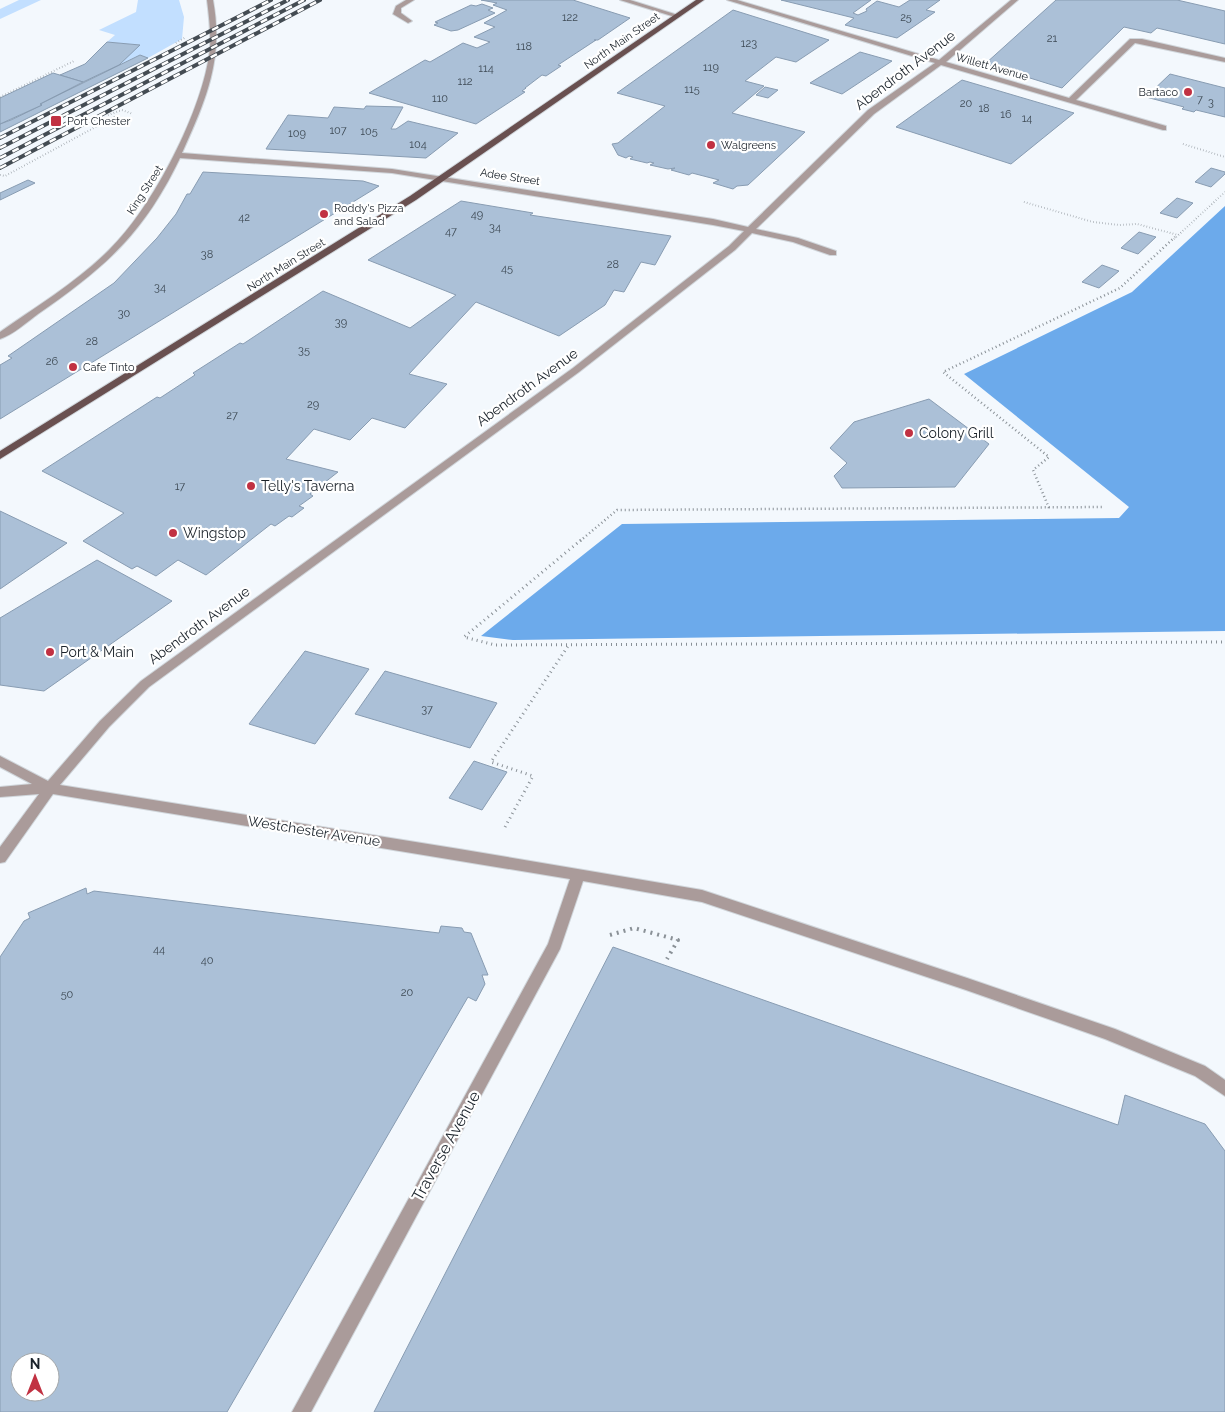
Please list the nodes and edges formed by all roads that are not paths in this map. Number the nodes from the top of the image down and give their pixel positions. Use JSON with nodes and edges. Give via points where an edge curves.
{"nodes":[{"id":1,"x":210,"y":0,"type":"edge"},
{"id":2,"x":411,"y":0,"type":"edge"},
{"id":3,"x":623,"y":0,"type":"edge"},
{"id":4,"x":702,"y":0,"type":"edge"},
{"id":5,"x":730,"y":0,"type":"edge"},
{"id":6,"x":1015,"y":0,"type":"edge"},
{"id":7,"x":677,"y":16,"type":"junction"},
{"id":8,"x":408,"y":21,"type":"dead end"},
{"id":9,"x":1225,"y":60,"type":"edge"},
{"id":10,"x":940,"y":63,"type":"junction"},
{"id":11,"x":1070,"y":101,"type":"junction"},
{"id":12,"x":1163,"y":128,"type":"dead end"},
{"id":13,"x":178,"y":155,"type":"junction"},
{"id":14,"x":444,"y":178,"type":"junction"},
{"id":15,"x":752,"y":230,"type":"junction"},
{"id":16,"x":833,"y":253,"type":"dead end"},
{"id":17,"x":0,"y":336,"type":"edge"},
{"id":18,"x":0,"y":456,"type":"edge"},
{"id":19,"x":0,"y":761,"type":"edge"},
{"id":20,"x":49,"y":788,"type":"junction"},
{"id":21,"x":0,"y":792,"type":"edge"},
{"id":22,"x":0,"y":858,"type":"edge"},
{"id":23,"x":578,"y":874,"type":"junction"},
{"id":24,"x":1225,"y":1089,"type":"edge"},
{"id":25,"x":301,"y":1412,"type":"edge"}],
"edges":[{"from":1,"to":13,"type":"street","name":"King Street","via":[[215,48],[212,69]]},
{"from":2,"to":8,"type":"street","via":[[398,7],[397,14]]},
{"from":3,"to":7,"type":"street"},
{"from":4,"to":7,"type":"main road","name":"North Main Street"},
{"from":5,"to":10,"type":"street","name":"Willett Avenue"},
{"from":6,"to":10,"type":"street","name":"Abendroth Avenue"},
{"from":7,"to":14,"type":"main road","name":"North Main Street"},
{"from":9,"to":11,"type":"street","via":[[1133,41]]},
{"from":10,"to":11,"type":"street","name":"Willett Avenue"},
{"from":10,"to":15,"type":"street","name":"Abendroth Avenue","via":[[871,112]]},
{"from":11,"to":12,"type":"street","name":"Willett Avenue"},
{"from":13,"to":14,"type":"street","name":"Adee Street"},
{"from":13,"to":17,"type":"street","name":"King Street","via":[[154,200],[124,240],[87,274]]},
{"from":14,"to":15,"type":"street","name":"Adee Street"},
{"from":14,"to":18,"type":"main road","name":"North Main Street"},
{"from":15,"to":16,"type":"street","name":"Adee Street"},
{"from":15,"to":20,"type":"street","name":"Abendroth Avenue","via":[[576,370],[145,684],[97,730]]},
{"from":19,"to":20,"type":"street","name":"Westchester Avenue"},
{"from":20,"to":21,"type":"street","name":"Westchester Avenue"},
{"from":20,"to":22,"type":"street","name":"Abendroth Avenue"},
{"from":20,"to":23,"type":"street","name":"Westchester Avenue"},
{"from":23,"to":24,"type":"street","name":"Westchester Avenue","via":[[702,896],[841,941],[1110,1034],[1200,1071]]},
{"from":23,"to":25,"type":"street","name":"Traverse Avenue","via":[[555,945]]}]}
